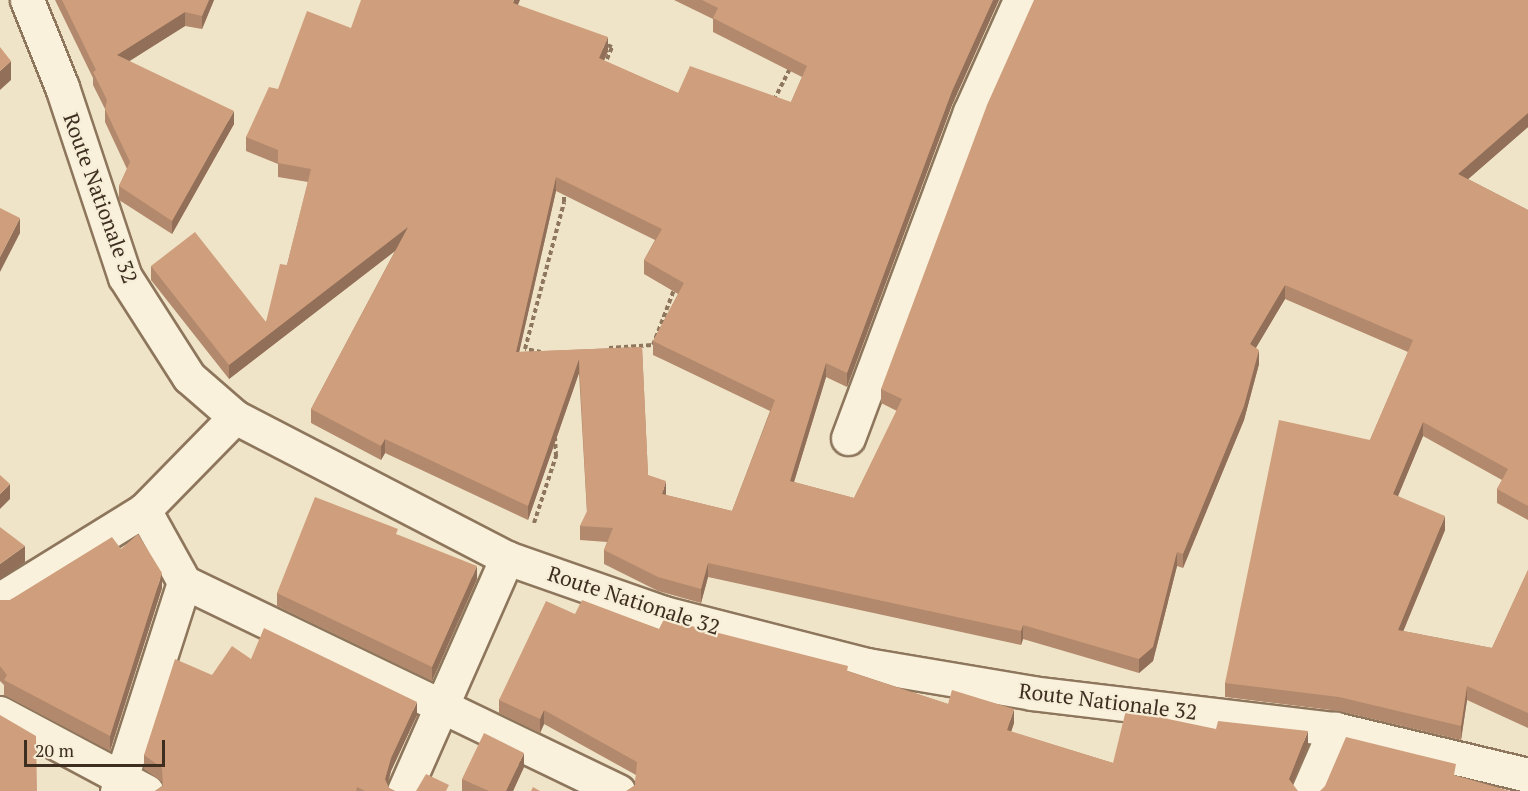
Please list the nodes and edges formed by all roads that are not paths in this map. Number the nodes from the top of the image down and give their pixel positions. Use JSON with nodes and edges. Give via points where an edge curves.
{"nodes":[{"id":1,"x":1020,"y":0,"type":"edge"},
{"id":2,"x":33,"y":3,"type":"edge"},
{"id":3,"x":235,"y":417,"type":"junction"},
{"id":4,"x":848,"y":438,"type":"dead end"},
{"id":5,"x":144,"y":510,"type":"junction"},
{"id":6,"x":513,"y":560,"type":"junction"},
{"id":7,"x":184,"y":582,"type":"junction"},
{"id":8,"x":0,"y":599,"type":"edge"},
{"id":9,"x":442,"y":705,"type":"junction"},
{"id":10,"x":0,"y":713,"type":"edge"},
{"id":11,"x":1335,"y":729,"type":"junction"},
{"id":12,"x":1528,"y":775,"type":"edge"},
{"id":13,"x":129,"y":786,"type":"edge"},
{"id":14,"x":404,"y":791,"type":"edge"},
{"id":15,"x":618,"y":791,"type":"edge"},
{"id":16,"x":1308,"y":791,"type":"edge"}],
"edges":[{"from":1,"to":4,"type":"street","via":[[970,112]]},
{"from":2,"to":3,"type":"street","name":"Route Nationale 32","via":[[125,277],[189,377]]},
{"from":3,"to":5,"type":"street"},
{"from":3,"to":6,"type":"street","name":"Route Nationale 32"},
{"from":5,"to":7,"type":"street"},
{"from":5,"to":8,"type":"street"},
{"from":6,"to":9,"type":"street"},
{"from":6,"to":11,"type":"street","name":"Route Nationale 32","via":[[664,613],[867,665],[1032,693]]},
{"from":7,"to":9,"type":"street"},
{"from":7,"to":13,"type":"street"},
{"from":9,"to":14,"type":"street"},
{"from":9,"to":15,"type":"street"},
{"from":10,"to":13,"type":"street"},
{"from":11,"to":12,"type":"street","name":"Route Nationale 32"},
{"from":11,"to":16,"type":"street"}]}
